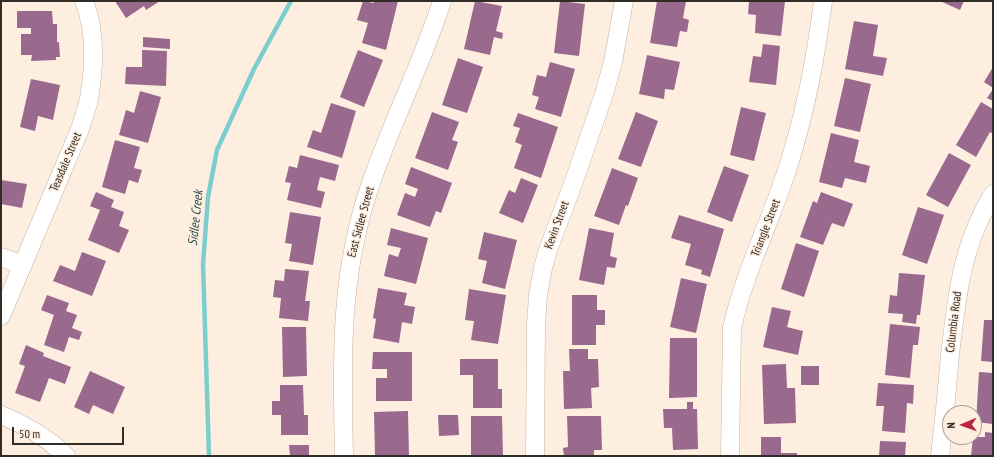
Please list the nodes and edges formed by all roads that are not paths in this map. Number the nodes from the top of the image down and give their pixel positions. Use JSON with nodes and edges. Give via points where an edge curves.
{"nodes":[{"id":1,"x":84,"y":1,"type":"edge"},
{"id":2,"x":442,"y":1,"type":"edge"},
{"id":3,"x":624,"y":1,"type":"edge"},
{"id":4,"x":823,"y":1,"type":"edge"},
{"id":5,"x":993,"y":194,"type":"edge"},
{"id":6,"x":1,"y":257,"type":"edge"},
{"id":7,"x":23,"y":265,"type":"junction"},
{"id":8,"x":1,"y":316,"type":"edge"},
{"id":9,"x":1,"y":415,"type":"edge"},
{"id":10,"x":66,"y":456,"type":"edge"},
{"id":11,"x":344,"y":456,"type":"edge"},
{"id":12,"x":535,"y":456,"type":"edge"},
{"id":13,"x":730,"y":456,"type":"edge"},
{"id":14,"x":940,"y":456,"type":"edge"}],
"edges":[{"from":1,"to":7,"type":"street","name":"Teasdale Street","via":[[92,38],[89,100],[80,129]]},
{"from":2,"to":11,"type":"street","name":"East Sidlee Street","via":[[387,140],[355,240],[347,285],[343,335]]},
{"from":3,"to":12,"type":"street","name":"Kevin Street","via":[[608,81],[543,268],[536,324]]},
{"from":4,"to":13,"type":"street","name":"Triangle Street","via":[[818,40],[800,128],[773,212],[736,309],[732,328]]},
{"from":5,"to":14,"type":"street","name":"Columbia Road","via":[[971,237],[961,273]]},
{"from":6,"to":7,"type":"street"},
{"from":7,"to":8,"type":"street","name":"Teasdale Street"},
{"from":9,"to":10,"type":"street","via":[[22,423],[55,445]]}]}
